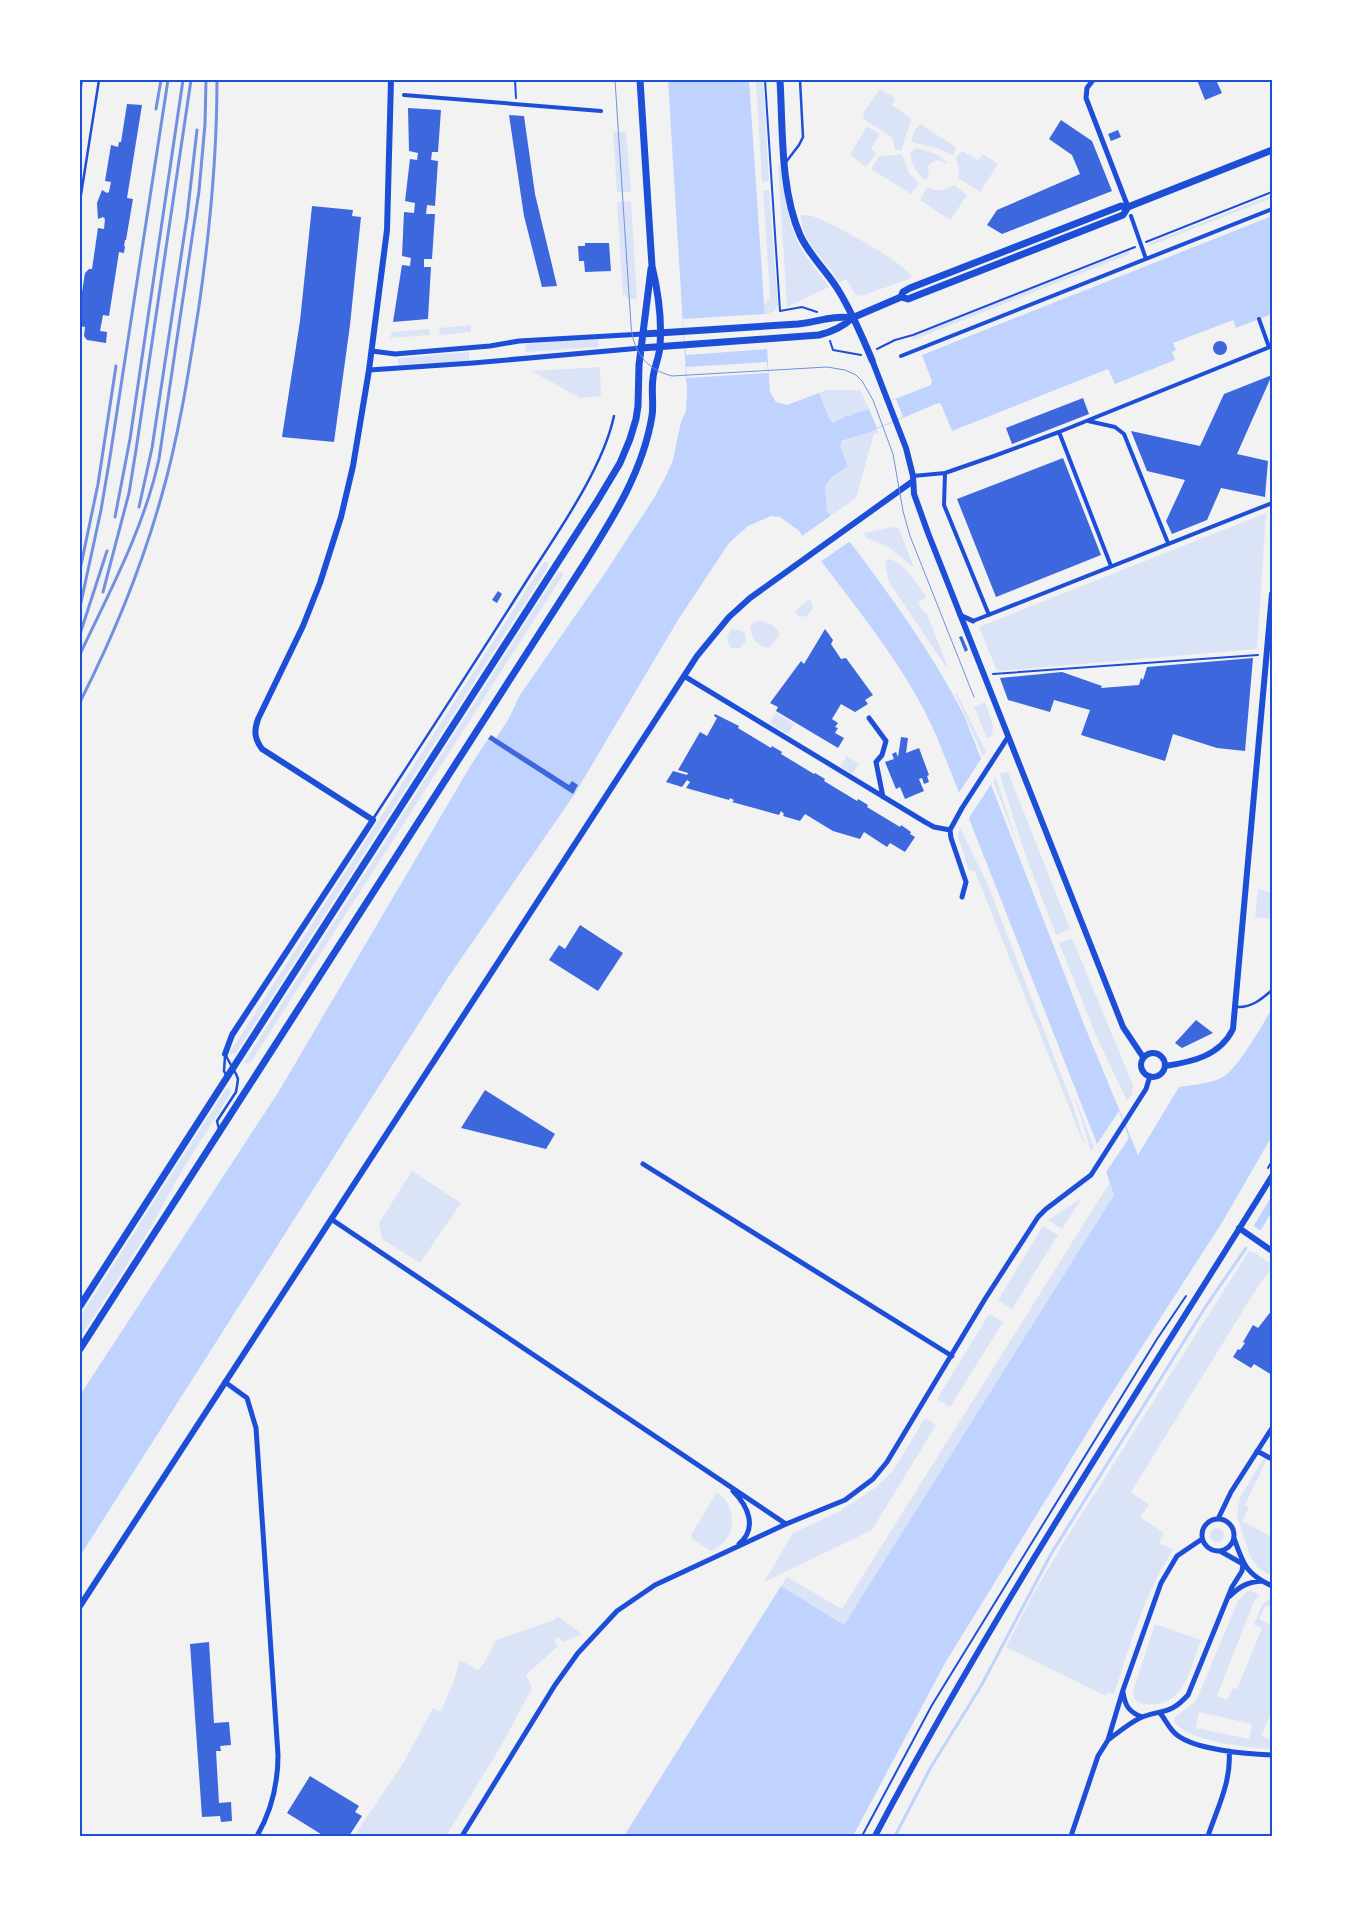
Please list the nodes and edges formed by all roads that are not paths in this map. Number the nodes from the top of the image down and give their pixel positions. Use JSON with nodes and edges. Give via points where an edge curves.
{"nodes":[{"id":1,"x":99,"y":80,"type":"edge"},
{"id":2,"x":391,"y":80,"type":"edge"},
{"id":3,"x":640,"y":80,"type":"edge"},
{"id":4,"x":780,"y":80,"type":"edge"},
{"id":5,"x":800,"y":80,"type":"edge"},
{"id":6,"x":1093,"y":80,"type":"edge"},
{"id":7,"x":404,"y":95,"type":"dead end"},
{"id":8,"x":601,"y":110,"type":"dead end"},
{"id":9,"x":1272,"y":150,"type":"edge"},
{"id":10,"x":785,"y":163,"type":"junction"},
{"id":11,"x":80,"y":201,"type":"edge"},
{"id":12,"x":1128,"y":207,"type":"junction"},
{"id":13,"x":1272,"y":209,"type":"edge"},
{"id":14,"x":1131,"y":216,"type":"dead end"},
{"id":15,"x":1146,"y":258,"type":"junction"},
{"id":16,"x":652,"y":266,"type":"junction"},
{"id":17,"x":901,"y":297,"type":"junction"},
{"id":18,"x":852,"y":318,"type":"junction"},
{"id":19,"x":1259,"y":319,"type":"dead end"},
{"id":20,"x":660,"y":332,"type":"junction"},
{"id":21,"x":643,"y":334,"type":"junction"},
{"id":22,"x":660,"y":346,"type":"junction"},
{"id":23,"x":1271,"y":347,"type":"edge"},
{"id":24,"x":641,"y":348,"type":"junction"},
{"id":25,"x":372,"y":351,"type":"junction"},
{"id":26,"x":901,"y":356,"type":"dead end"},
{"id":27,"x":872,"y":360,"type":"joint"},
{"id":28,"x":369,"y":370,"type":"junction"},
{"id":29,"x":614,"y":416,"type":"dead end"},
{"id":30,"x":1087,"y":421,"type":"junction"},
{"id":31,"x":1059,"y":432,"type":"junction"},
{"id":32,"x":945,"y":473,"type":"junction"},
{"id":33,"x":913,"y":478,"type":"junction"},
{"id":34,"x":1272,"y":503,"type":"edge"},
{"id":35,"x":1168,"y":543,"type":"junction"},
{"id":36,"x":1111,"y":566,"type":"junction"},
{"id":37,"x":1272,"y":594,"type":"edge"},
{"id":38,"x":960,"y":615,"type":"junction"},
{"id":39,"x":989,"y":615,"type":"junction"},
{"id":40,"x":973,"y":621,"type":"joint"},
{"id":41,"x":684,"y":676,"type":"junction"},
{"id":42,"x":869,"y":718,"type":"dead end"},
{"id":43,"x":1008,"y":737,"type":"junction"},
{"id":44,"x":884,"y":797,"type":"junction"},
{"id":45,"x":372,"y":820,"type":"junction"},
{"id":46,"x":950,"y":830,"type":"junction"},
{"id":47,"x":962,"y":897,"type":"dead end"},
{"id":48,"x":1272,"y":990,"type":"edge"},
{"id":49,"x":1236,"y":1007,"type":"junction"},
{"id":50,"x":225,"y":1054,"type":"junction"},
{"id":51,"x":1143,"y":1058,"type":"junction"},
{"id":52,"x":1165,"y":1066,"type":"junction"},
{"id":53,"x":232,"y":1069,"type":"junction"},
{"id":54,"x":227,"y":1076,"type":"junction"},
{"id":55,"x":1150,"y":1076,"type":"junction"},
{"id":56,"x":220,"y":1132,"type":"junction"},
{"id":57,"x":643,"y":1164,"type":"dead end"},
{"id":58,"x":1272,"y":1176,"type":"edge"},
{"id":59,"x":331,"y":1219,"type":"junction"},
{"id":60,"x":1239,"y":1228,"type":"junction"},
{"id":61,"x":1272,"y":1251,"type":"edge"},
{"id":62,"x":80,"y":1306,"type":"edge"},
{"id":63,"x":80,"y":1349,"type":"edge"},
{"id":64,"x":952,"y":1356,"type":"junction"},
{"id":65,"x":225,"y":1382,"type":"junction"},
{"id":66,"x":1272,"y":1428,"type":"edge"},
{"id":67,"x":1257,"y":1451,"type":"junction"},
{"id":68,"x":1272,"y":1459,"type":"edge"},
{"id":69,"x":726,"y":1484,"type":"junction"},
{"id":70,"x":1218,"y":1518,"type":"junction"},
{"id":71,"x":786,"y":1524,"type":"junction"},
{"id":72,"x":1234,"y":1538,"type":"junction"},
{"id":73,"x":1202,"y":1539,"type":"junction"},
{"id":74,"x":735,"y":1548,"type":"junction"},
{"id":75,"x":1220,"y":1551,"type":"junction"},
{"id":76,"x":1243,"y":1564,"type":"junction"},
{"id":77,"x":1262,"y":1582,"type":"junction"},
{"id":78,"x":1272,"y":1586,"type":"edge"},
{"id":79,"x":1228,"y":1599,"type":"junction"},
{"id":80,"x":80,"y":1606,"type":"edge"},
{"id":81,"x":1123,"y":1690,"type":"junction"},
{"id":82,"x":1160,"y":1713,"type":"junction"},
{"id":83,"x":1142,"y":1717,"type":"junction"},
{"id":84,"x":1108,"y":1740,"type":"junction"},
{"id":85,"x":1229,"y":1751,"type":"junction"},
{"id":86,"x":1272,"y":1755,"type":"edge"},
{"id":87,"x":257,"y":1836,"type":"edge"},
{"id":88,"x":462,"y":1836,"type":"edge"},
{"id":89,"x":875,"y":1836,"type":"edge"},
{"id":90,"x":1071,"y":1836,"type":"edge"},
{"id":91,"x":1208,"y":1836,"type":"edge"}],
"edges":[{"from":1,"to":11,"type":"lane"},
{"from":2,"to":25,"type":"street","via":[[387,230]]},
{"from":3,"to":16,"type":"main road"},
{"from":4,"to":10,"type":"main road"},
{"from":5,"to":10,"type":"lane","via":[[803,137]]},
{"from":6,"to":12,"type":"street","via":[[1085,92],[1086,98]]},
{"from":7,"to":8,"type":"street"},
{"from":9,"to":12,"type":"main road"},
{"from":10,"to":18,"type":"main road","via":[[789,198],[800,236],[837,288]]},
{"from":12,"to":17,"type":"main road","via":[[1121,206],[910,288]]},
{"from":12,"to":17,"type":"main road","via":[[1123,215],[912,298]]},
{"from":13,"to":15,"type":"street"},
{"from":14,"to":15,"type":"street"},
{"from":15,"to":26,"type":"street"},
{"from":16,"to":20,"type":"main road"},
{"from":16,"to":21,"type":"main road"},
{"from":17,"to":18,"type":"main road"},
{"from":18,"to":20,"type":"main road","via":[[837,316],[810,323],[766,327]]},
{"from":18,"to":22,"type":"main road","via":[[842,326],[819,335]]},
{"from":18,"to":27,"type":"main road"},
{"from":19,"to":23,"type":"street"},
{"from":20,"to":21,"type":"main road"},
{"from":20,"to":22,"type":"main road"},
{"from":21,"to":24,"type":"main road"},
{"from":21,"to":25,"type":"street","via":[[519,341],[395,354]]},
{"from":22,"to":24,"type":"main road"},
{"from":22,"to":56,"type":"main road","via":[[653,372],[653,409],[648,432],[623,500]]},
{"from":23,"to":30,"type":"street"},
{"from":24,"to":28,"type":"street"},
{"from":24,"to":53,"type":"main road","via":[[638,413],[620,463]]},
{"from":25,"to":28,"type":"street"},
{"from":27,"to":33,"type":"street","via":[[909,456]]},
{"from":28,"to":45,"type":"street","via":[[352,473],[332,547],[303,626],[258,719],[255,738],[262,749]]},
{"from":29,"to":45,"type":"lane","via":[[588,480],[551,543]]},
{"from":30,"to":31,"type":"street"},
{"from":30,"to":35,"type":"street","via":[[1116,427],[1124,434]]},
{"from":31,"to":32,"type":"street"},
{"from":31,"to":36,"type":"street"},
{"from":32,"to":33,"type":"street"},
{"from":32,"to":39,"type":"street","via":[[944,505]]},
{"from":33,"to":38,"type":"street","via":[[919,510]]},
{"from":33,"to":41,"type":"street","via":[[750,598],[714,633]]},
{"from":34,"to":35,"type":"street"},
{"from":35,"to":36,"type":"street"},
{"from":36,"to":39,"type":"street"},
{"from":37,"to":49,"type":"street"},
{"from":38,"to":40,"type":"street"},
{"from":38,"to":43,"type":"street"},
{"from":39,"to":40,"type":"street"},
{"from":41,"to":44,"type":"street"},
{"from":41,"to":59,"type":"street"},
{"from":42,"to":44,"type":"street","via":[[886,741],[882,756],[876,762]]},
{"from":43,"to":46,"type":"street"},
{"from":43,"to":51,"type":"street","via":[[1123,1027]]},
{"from":44,"to":46,"type":"street","via":[[934,827]]},
{"from":45,"to":50,"type":"street","via":[[232,1035]]},
{"from":46,"to":47,"type":"street","via":[[966,882]]},
{"from":48,"to":49,"type":"lane","via":[[1254,1004]]},
{"from":49,"to":52,"type":"street","via":[[1233,1029],[1221,1047],[1193,1061]]},
{"from":50,"to":53,"type":"lane"},
{"from":50,"to":54,"type":"lane","via":[[224,1071]]},
{"from":51,"to":52,"type":"street","via":[[1152,1052],[1159,1054]]},
{"from":51,"to":55,"type":"street","via":[[1142,1070]]},
{"from":52,"to":55,"type":"street","via":[[1160,1074]]},
{"from":53,"to":54,"type":"main road"},
{"from":53,"to":56,"type":"lane","via":[[238,1079],[236,1092],[217,1121]]},
{"from":54,"to":62,"type":"main road"},
{"from":55,"to":64,"type":"street","via":[[1146,1089],[1091,1175],[1038,1217]]},
{"from":56,"to":63,"type":"main road"},
{"from":57,"to":64,"type":"street"},
{"from":58,"to":60,"type":"street"},
{"from":59,"to":65,"type":"street"},
{"from":59,"to":69,"type":"street"},
{"from":60,"to":61,"type":"street"},
{"from":60,"to":89,"type":"street","via":[[1016,1587],[920,1751]]},
{"from":64,"to":71,"type":"street","via":[[888,1462],[873,1479],[845,1500]]},
{"from":65,"to":80,"type":"street"},
{"from":65,"to":87,"type":"street","via":[[247,1398],[256,1428],[278,1755],[275,1797]]},
{"from":66,"to":67,"type":"street"},
{"from":67,"to":68,"type":"street"},
{"from":67,"to":70,"type":"street"},
{"from":69,"to":71,"type":"street"},
{"from":69,"to":74,"type":"street","via":[[744,1504],[750,1522],[744,1540]]},
{"from":70,"to":72,"type":"street","via":[[1232,1527]]},
{"from":70,"to":73,"type":"street","via":[[1205,1525]]},
{"from":71,"to":74,"type":"street"},
{"from":72,"to":75,"type":"street"},
{"from":72,"to":76,"type":"street"},
{"from":73,"to":75,"type":"street","via":[[1209,1548]]},
{"from":73,"to":81,"type":"street","via":[[1177,1556],[1161,1583]]},
{"from":74,"to":88,"type":"street","via":[[656,1585],[616,1610],[596,1631],[555,1685]]},
{"from":75,"to":76,"type":"street"},
{"from":76,"to":77,"type":"street"},
{"from":76,"to":79,"type":"street"},
{"from":77,"to":78,"type":"street"},
{"from":77,"to":79,"type":"street","via":[[1239,1587]]},
{"from":79,"to":82,"type":"street","via":[[1188,1695],[1179,1705]]},
{"from":81,"to":83,"type":"street","via":[[1128,1708]]},
{"from":81,"to":84,"type":"street"},
{"from":82,"to":83,"type":"street"},
{"from":82,"to":85,"type":"street","via":[[1178,1736]]},
{"from":83,"to":84,"type":"street"},
{"from":84,"to":90,"type":"street","via":[[1098,1756]]},
{"from":85,"to":86,"type":"street"},
{"from":85,"to":91,"type":"street","via":[[1227,1780]]}]}
